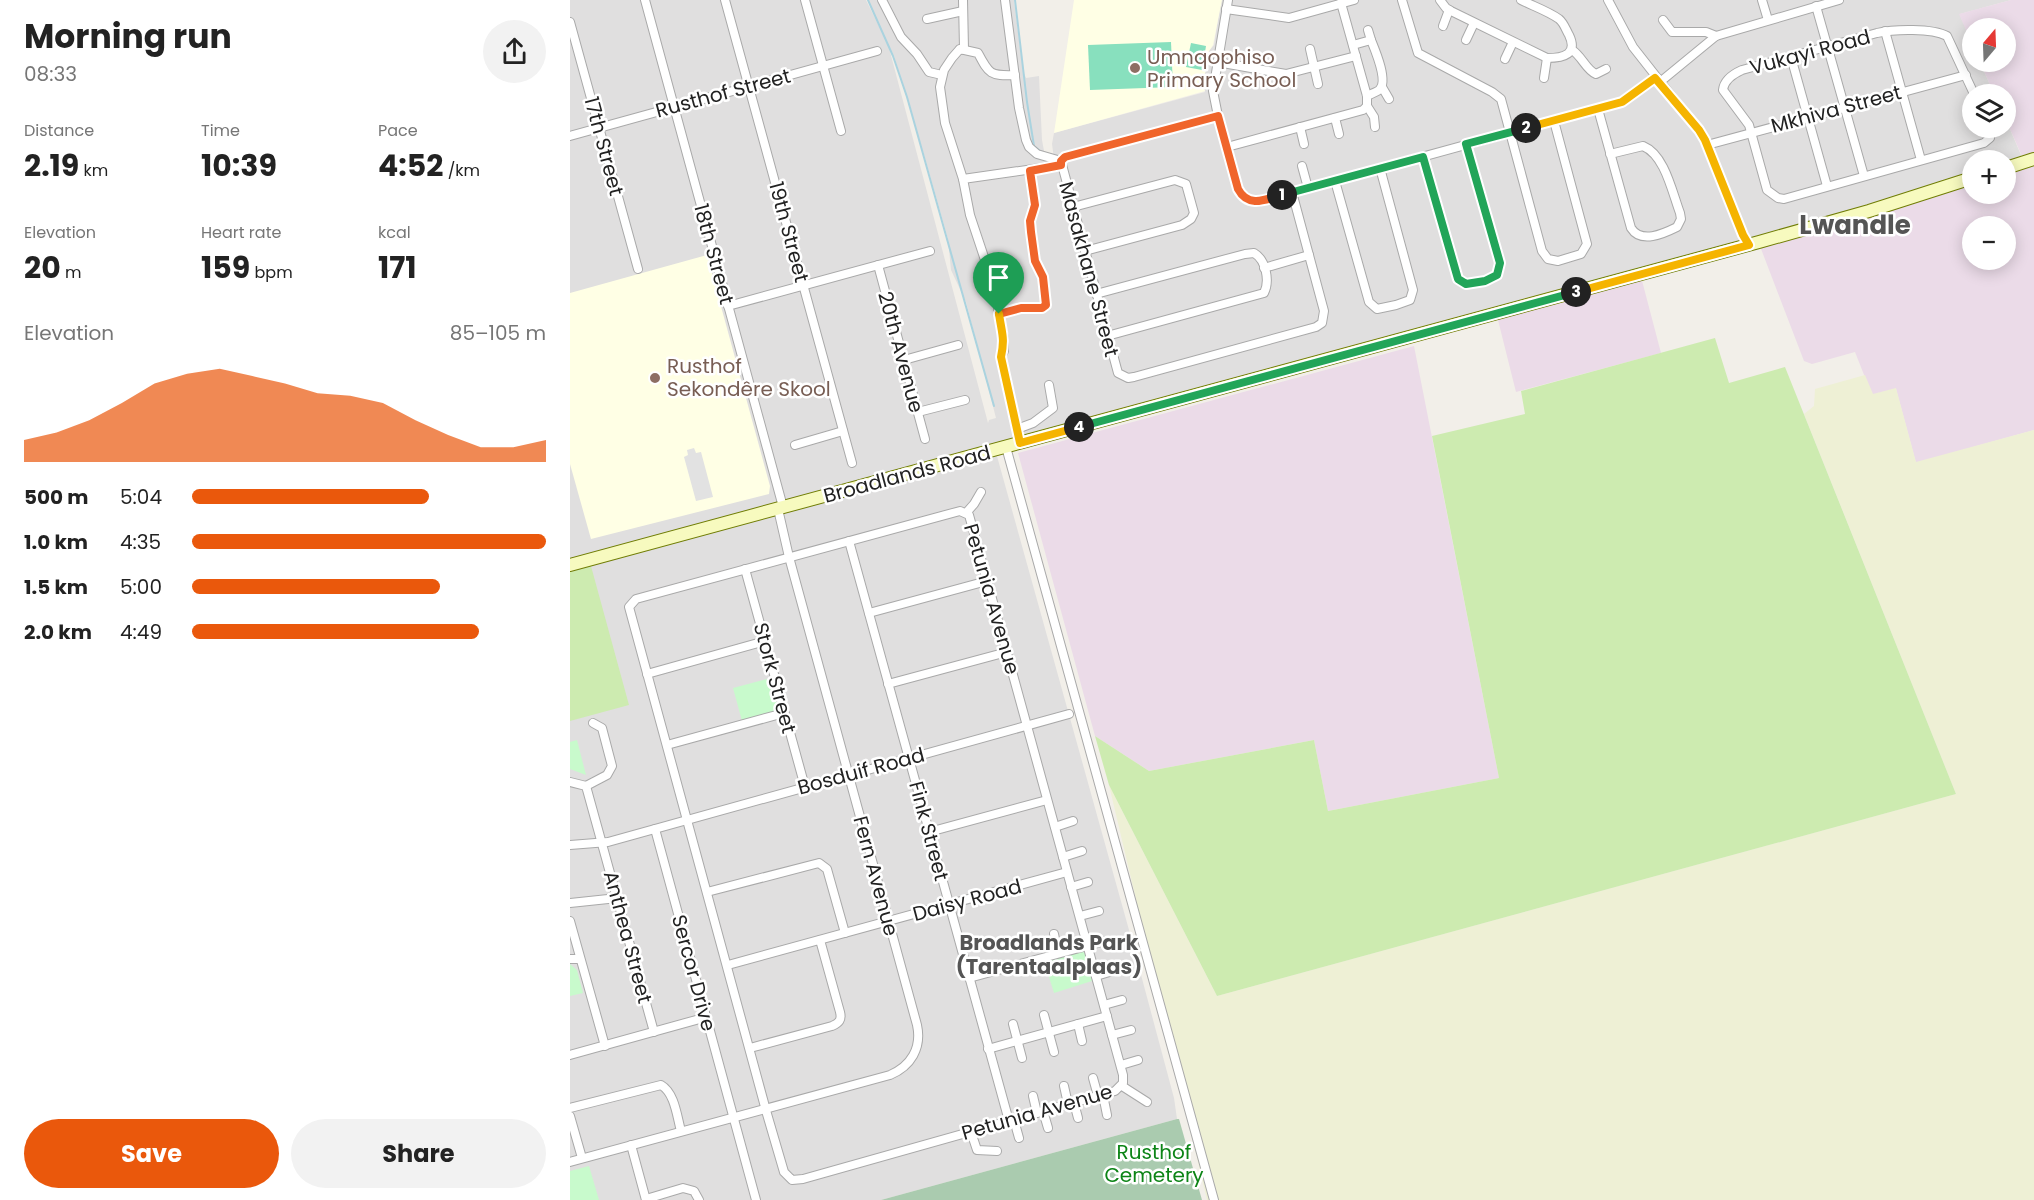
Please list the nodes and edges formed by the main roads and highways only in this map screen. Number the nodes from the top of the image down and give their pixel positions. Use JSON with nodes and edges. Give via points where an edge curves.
{"nodes":[{"id":1,"x":2034,"y":159,"type":"edge"},
{"id":2,"x":2016,"y":165,"type":"edge"},
{"id":3,"x":1962,"y":181,"type":"edge"},
{"id":4,"x":570,"y":565,"type":"edge"}],
"edges":[{"from":1,"to":2,"type":"main road"},
{"from":3,"to":4,"type":"main road","name":"Broadlands Road","via":[[1749,245]]}]}
